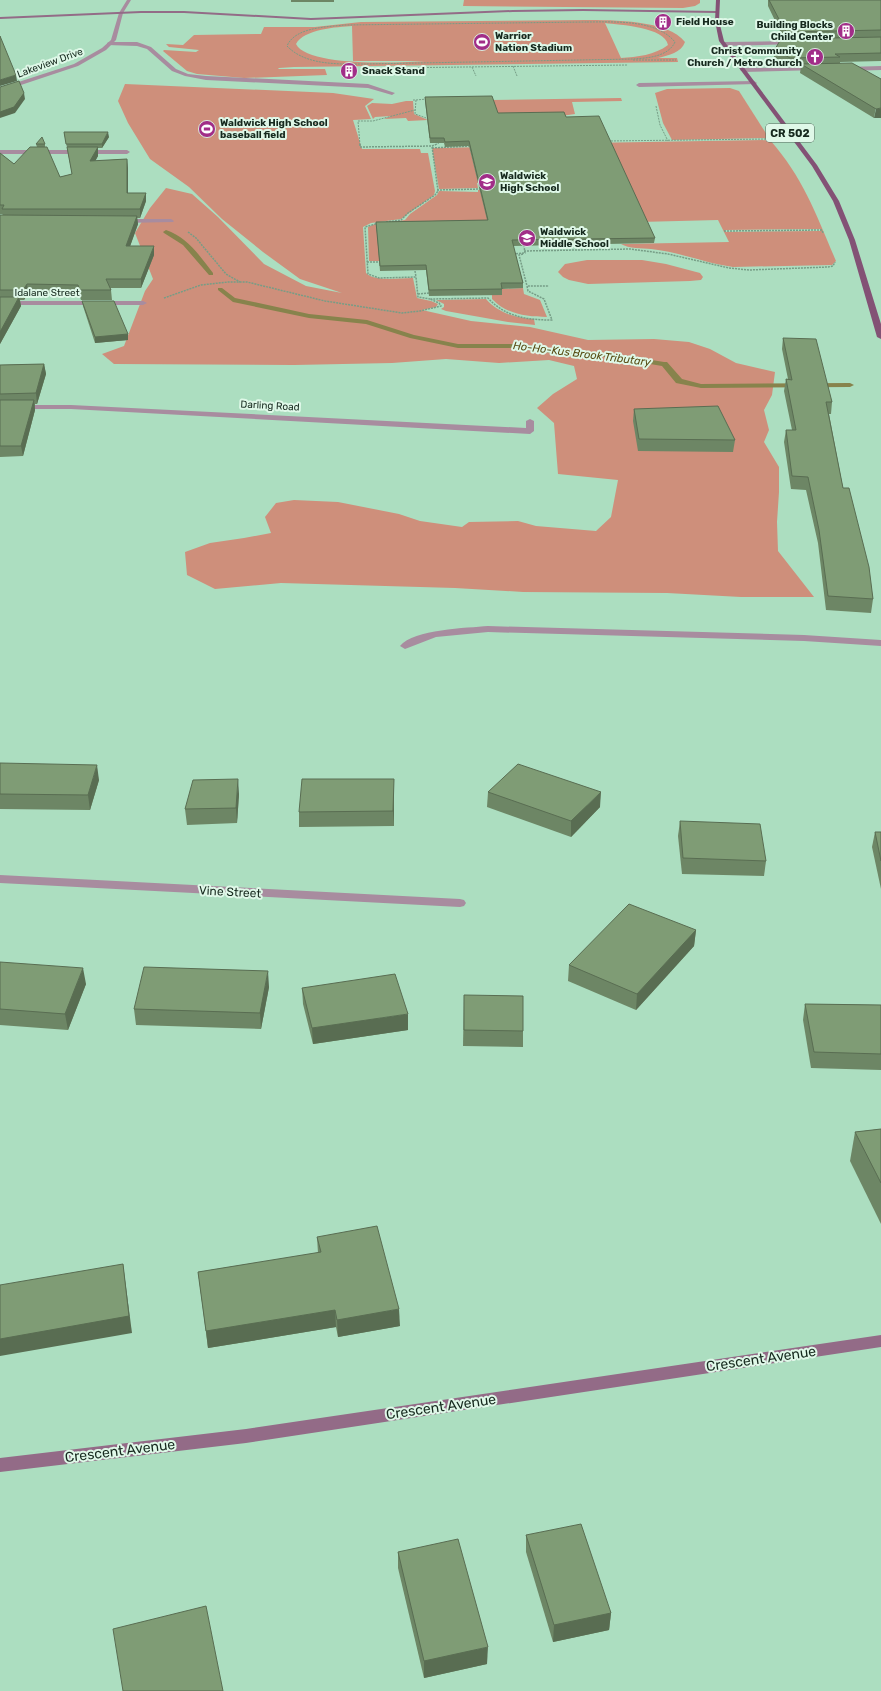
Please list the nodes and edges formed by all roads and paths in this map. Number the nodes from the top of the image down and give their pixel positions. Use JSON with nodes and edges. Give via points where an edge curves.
{"nodes":[{"id":1,"x":129,"y":0,"type":"edge"},
{"id":2,"x":718,"y":0,"type":"edge"},
{"id":3,"x":717,"y":12,"type":"junction"},
{"id":4,"x":121,"y":13,"type":"junction"},
{"id":5,"x":0,"y":18,"type":"edge"},
{"id":6,"x":802,"y":43,"type":"edge"},
{"id":7,"x":109,"y":44,"type":"junction"},
{"id":8,"x":725,"y":44,"type":"junction"},
{"id":9,"x":676,"y":60,"type":"dead end"},
{"id":10,"x":613,"y":61,"type":"junction"},
{"id":11,"x":629,"y":65,"type":"dead end"},
{"id":12,"x":513,"y":66,"type":"junction"},
{"id":13,"x":409,"y":67,"type":"dead end"},
{"id":14,"x":472,"y":67,"type":"junction"},
{"id":15,"x":881,"y":68,"type":"edge"},
{"id":16,"x":821,"y":69,"type":"edge"},
{"id":17,"x":843,"y":69,"type":"edge"},
{"id":18,"x":743,"y":70,"type":"junction"},
{"id":19,"x":476,"y":76,"type":"dead end"},
{"id":20,"x":517,"y":76,"type":"dead end"},
{"id":21,"x":754,"y":83,"type":"junction"},
{"id":22,"x":639,"y":85,"type":"dead end"},
{"id":23,"x":0,"y":90,"type":"edge"},
{"id":24,"x":392,"y":94,"type":"dead end"},
{"id":25,"x":430,"y":99,"type":"edge"},
{"id":26,"x":416,"y":100,"type":"dead end"},
{"id":27,"x":415,"y":106,"type":"dead end"},
{"id":28,"x":415,"y":110,"type":"junction"},
{"id":29,"x":430,"y":123,"type":"edge"},
{"id":30,"x":660,"y":125,"type":"dead end"},
{"id":31,"x":438,"y":136,"type":"edge"},
{"id":32,"x":794,"y":138,"type":"junction"},
{"id":33,"x":668,"y":141,"type":"junction"},
{"id":34,"x":605,"y":142,"type":"edge"},
{"id":35,"x":471,"y":146,"type":"edge"},
{"id":36,"x":432,"y":147,"type":"junction"},
{"id":37,"x":0,"y":152,"type":"edge"},
{"id":38,"x":127,"y":152,"type":"dead end"},
{"id":39,"x":482,"y":189,"type":"edge"},
{"id":40,"x":437,"y":190,"type":"junction"},
{"id":41,"x":116,"y":221,"type":"edge"},
{"id":42,"x":170,"y":221,"type":"joint"},
{"id":43,"x":724,"y":231,"type":"dead end"},
{"id":44,"x":824,"y":237,"type":"dead end"},
{"id":45,"x":601,"y":244,"type":"edge"},
{"id":46,"x":524,"y":246,"type":"edge"},
{"id":47,"x":603,"y":250,"type":"junction"},
{"id":48,"x":524,"y":252,"type":"junction"},
{"id":49,"x":509,"y":254,"type":"edge"},
{"id":50,"x":367,"y":262,"type":"junction"},
{"id":51,"x":379,"y":262,"type":"edge"},
{"id":52,"x":835,"y":262,"type":"dead end"},
{"id":53,"x":415,"y":271,"type":"edge"},
{"id":54,"x":416,"y":277,"type":"junction"},
{"id":55,"x":241,"y":282,"type":"junction"},
{"id":56,"x":528,"y":286,"type":"junction"},
{"id":57,"x":549,"y":286,"type":"dead end"},
{"id":58,"x":429,"y":293,"type":"edge"},
{"id":59,"x":418,"y":294,"type":"junction"},
{"id":60,"x":486,"y":295,"type":"edge"},
{"id":61,"x":441,"y":296,"type":"edge"},
{"id":62,"x":488,"y":298,"type":"junction"},
{"id":63,"x":430,"y":299,"type":"junction"},
{"id":64,"x":442,"y":299,"type":"junction"},
{"id":65,"x":0,"y":303,"type":"edge"},
{"id":66,"x":143,"y":304,"type":"joint"},
{"id":67,"x":878,"y":320,"type":"edge"},
{"id":68,"x":881,"y":337,"type":"edge"},
{"id":69,"x":0,"y":407,"type":"edge"},
{"id":70,"x":530,"y":421,"type":"dead end"},
{"id":71,"x":881,"y":643,"type":"edge"},
{"id":72,"x":405,"y":646,"type":"dead end"},
{"id":73,"x":0,"y":879,"type":"edge"},
{"id":74,"x":460,"y":903,"type":"dead end"},
{"id":75,"x":881,"y":1341,"type":"edge"},
{"id":76,"x":0,"y":1465,"type":"edge"}],
"edges":[{"from":1,"to":4,"type":"street"},
{"from":2,"to":3,"type":"main road","number":"CR 502"},
{"from":3,"to":4,"type":"street","via":[[513,11],[311,19],[184,12]]},
{"from":3,"to":8,"type":"main road","number":"CR 502","via":[[718,31]]},
{"from":4,"to":5,"type":"street"},
{"from":4,"to":7,"type":"street","via":[[113,40]]},
{"from":6,"to":8,"type":"street"},
{"from":7,"to":23,"type":"street","name":"Lakeview Drive","via":[[76,65]]},
{"from":7,"to":24,"type":"street","via":[[137,44],[149,48],[174,70],[206,78],[368,86]]},
{"from":8,"to":18,"type":"main road","number":"CR 502"},
{"from":9,"to":10,"type":"path"},
{"from":10,"to":10,"type":"path","via":[[657,55],[673,48],[675,42],[668,34],[649,28],[587,22],[345,25],[301,33],[290,39],[287,44],[290,50],[305,57],[349,64]]},
{"from":11,"to":12,"type":"path"},
{"from":12,"to":14,"type":"path"},
{"from":12,"to":20,"type":"path"},
{"from":13,"to":14,"type":"path"},
{"from":14,"to":19,"type":"path"},
{"from":15,"to":17,"type":"street"},
{"from":16,"to":18,"type":"street"},
{"from":18,"to":21,"type":"main road","number":"CR 502"},
{"from":21,"to":22,"type":"street"},
{"from":21,"to":32,"type":"main road","number":"CR 502"},
{"from":25,"to":26,"type":"path"},
{"from":27,"to":28,"type":"path"},
{"from":28,"to":29,"type":"path","via":[[417,115],[431,120]]},
{"from":28,"to":36,"type":"path","via":[[373,121],[358,122],[360,147]]},
{"from":30,"to":33,"type":"path"},
{"from":31,"to":36,"type":"path","via":[[439,143]]},
{"from":32,"to":33,"type":"path"},
{"from":32,"to":67,"type":"main road","number":"CR 502","via":[[836,201],[852,240]]},
{"from":33,"to":34,"type":"path"},
{"from":35,"to":36,"type":"path"},
{"from":36,"to":40,"type":"path"},
{"from":37,"to":38,"type":"street"},
{"from":39,"to":40,"type":"path"},
{"from":40,"to":50,"type":"path","via":[[435,195],[401,220],[365,227]]},
{"from":41,"to":42,"type":"street"},
{"from":42,"to":55,"type":"path","via":[[196,238],[226,274]]},
{"from":43,"to":44,"type":"path","via":[[822,230]]},
{"from":45,"to":47,"type":"path"},
{"from":46,"to":48,"type":"path"},
{"from":47,"to":48,"type":"path"},
{"from":47,"to":52,"type":"path","via":[[648,251],[709,265],[749,270],[828,268]]},
{"from":48,"to":49,"type":"path"},
{"from":48,"to":56,"type":"path","via":[[519,255]]},
{"from":50,"to":51,"type":"path"},
{"from":50,"to":54,"type":"path","via":[[368,274],[371,276]]},
{"from":53,"to":54,"type":"path"},
{"from":54,"to":59,"type":"path"},
{"from":55,"to":63,"type":"path","via":[[325,301],[402,312],[441,306]]},
{"from":55,"to":66,"type":"path","via":[[201,285]]},
{"from":56,"to":57,"type":"path"},
{"from":56,"to":62,"type":"path","via":[[528,291],[544,300],[552,320],[518,316],[500,309]]},
{"from":58,"to":59,"type":"path"},
{"from":59,"to":63,"type":"path","via":[[421,299]]},
{"from":60,"to":62,"type":"path"},
{"from":61,"to":64,"type":"path"},
{"from":62,"to":64,"type":"path"},
{"from":63,"to":64,"type":"path"},
{"from":65,"to":66,"type":"street","name":"Idalane Street"},
{"from":67,"to":68,"type":"main road","number":"CR 502"},
{"from":69,"to":70,"type":"street","name":"Darling Road","via":[[71,407],[530,431]]},
{"from":71,"to":72,"type":"street","via":[[804,638],[488,629],[435,634]]},
{"from":73,"to":74,"type":"street","name":"Vine Street"},
{"from":75,"to":76,"type":"street","name":"Crescent Avenue","via":[[246,1436]]}]}
